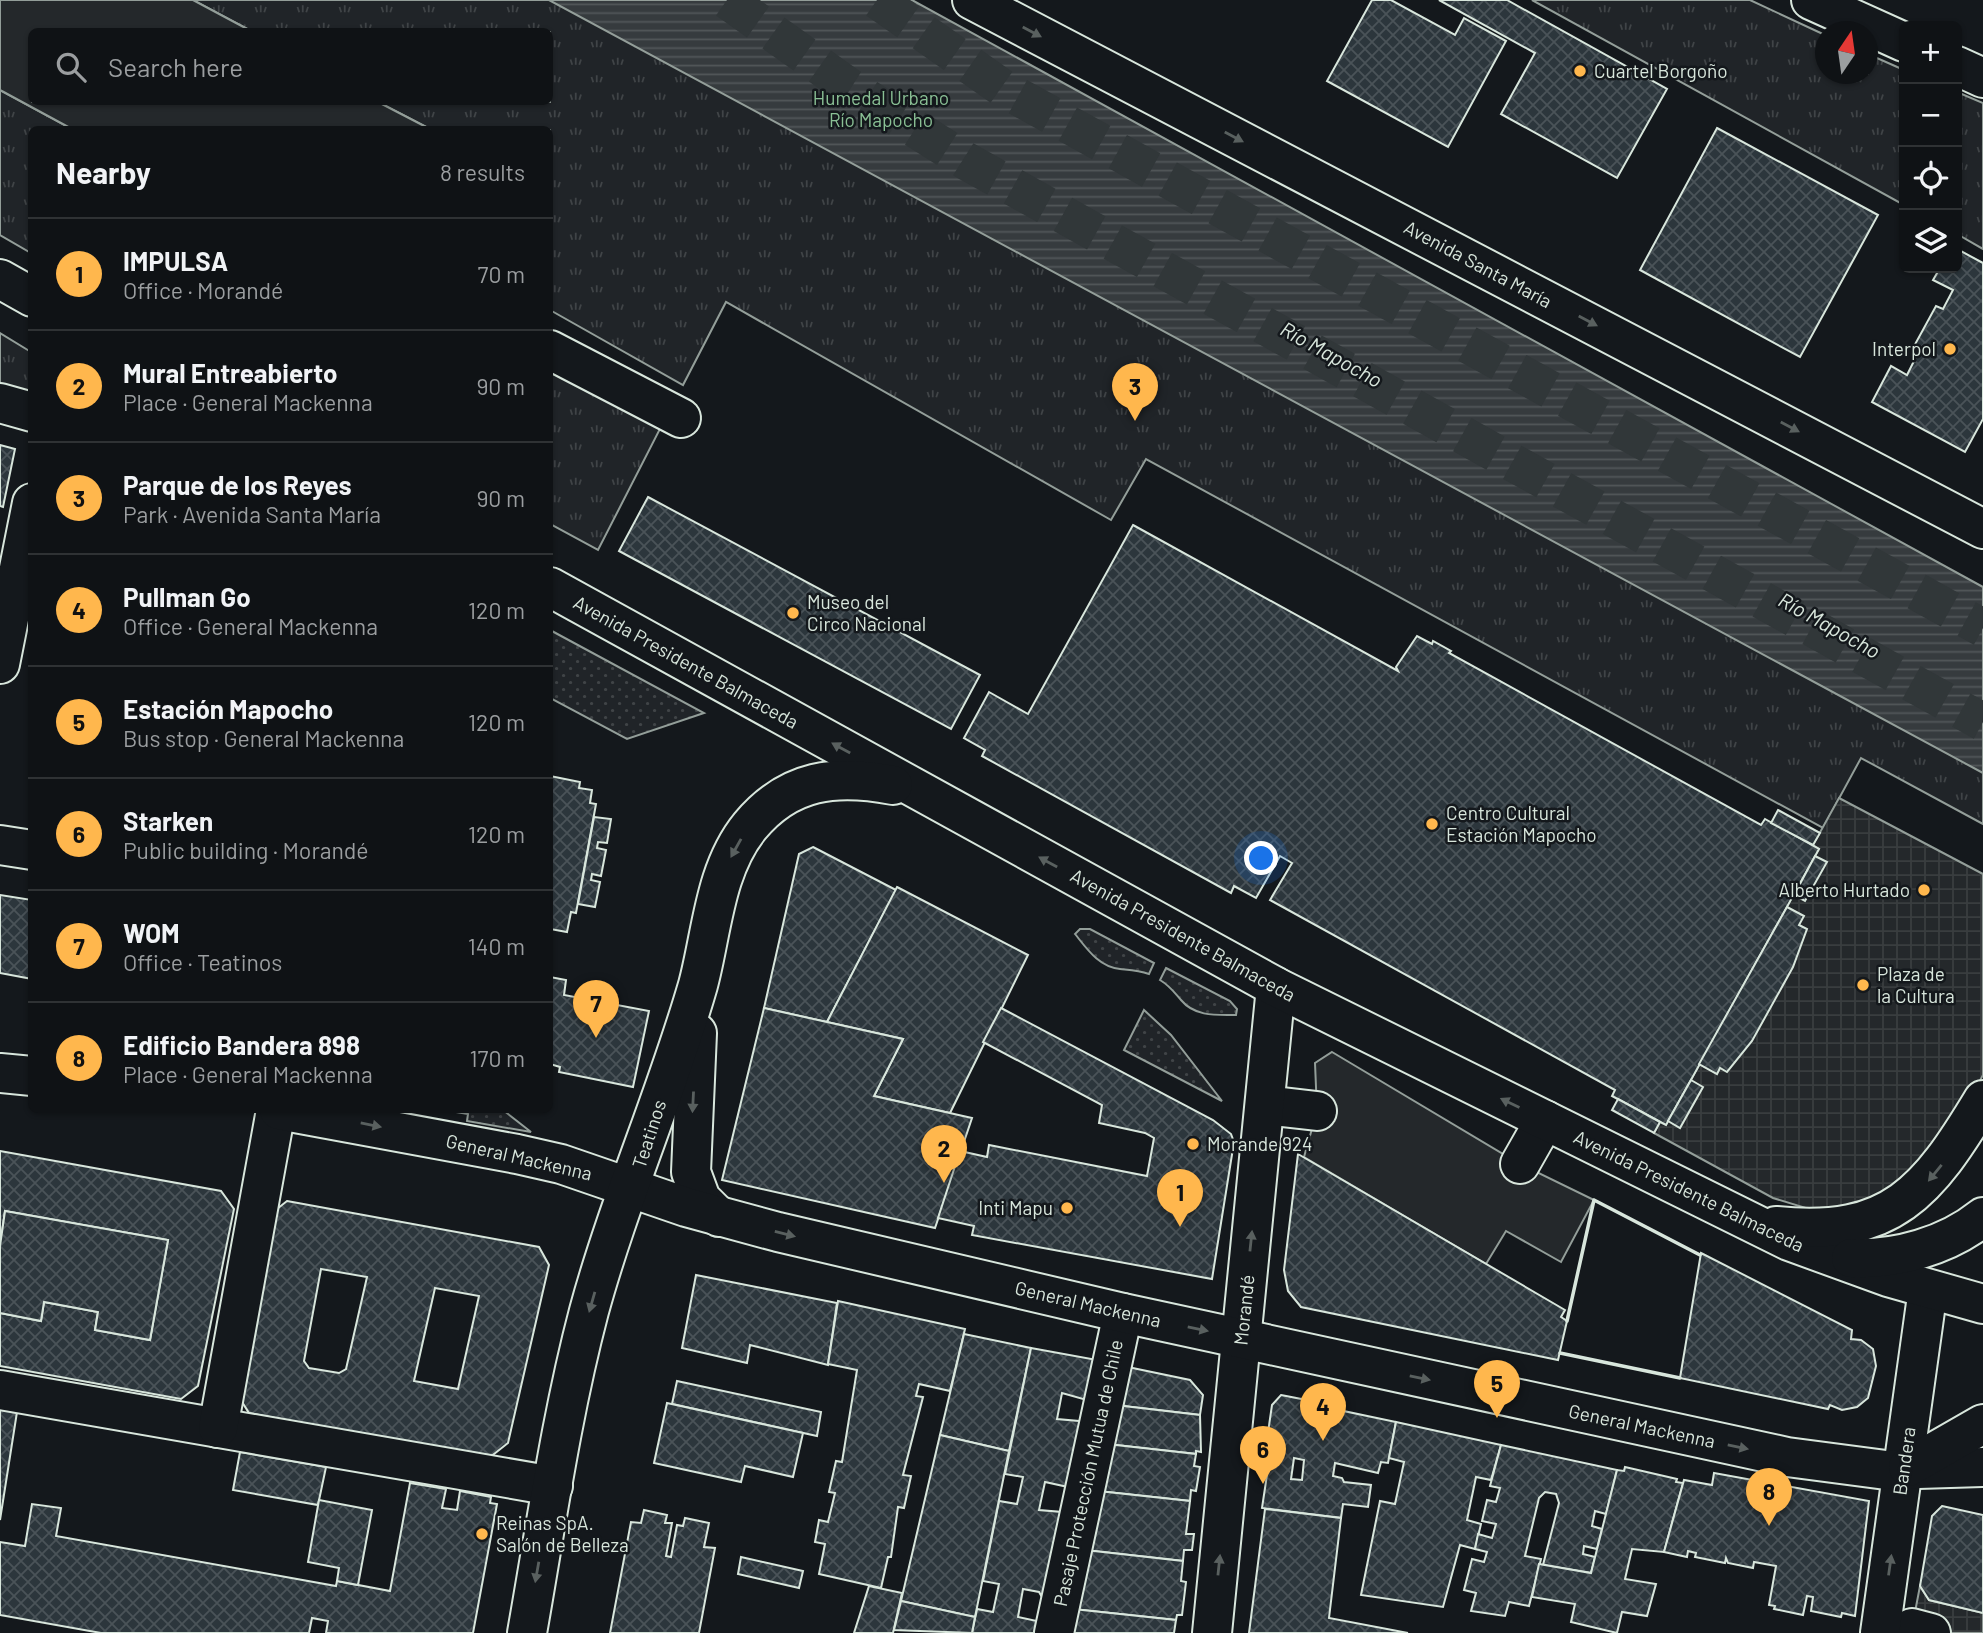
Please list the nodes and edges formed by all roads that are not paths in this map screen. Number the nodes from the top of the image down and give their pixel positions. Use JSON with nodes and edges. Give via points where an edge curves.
{"nodes":[{"id":1,"x":972,"y":0,"type":"edge"},
{"id":2,"x":1811,"y":0,"type":"edge"},
{"id":3,"x":1899,"y":40,"type":"edge"},
{"id":4,"x":1962,"y":68,"type":"edge"},
{"id":5,"x":1983,"y":78,"type":"edge"},
{"id":6,"x":0,"y":279,"type":"edge"},
{"id":7,"x":28,"y":295,"type":"edge"},
{"id":8,"x":553,"y":352,"type":"edge"},
{"id":9,"x":0,"y":403,"type":"edge"},
{"id":10,"x":28,"y":411,"type":"edge"},
{"id":11,"x":681,"y":418,"type":"dead end"},
{"id":12,"x":28,"y":523,"type":"edge"},
{"id":13,"x":1983,"y":529,"type":"edge"},
{"id":14,"x":553,"y":589,"type":"edge"},
{"id":15,"x":0,"y":664,"type":"edge"},
{"id":16,"x":922,"y":792,"type":"junction"},
{"id":17,"x":0,"y":845,"type":"edge"},
{"id":18,"x":28,"y":849,"type":"edge"},
{"id":19,"x":698,"y":985,"type":"junction"},
{"id":20,"x":1276,"y":987,"type":"junction"},
{"id":21,"x":0,"y":1073,"type":"edge"},
{"id":22,"x":28,"y":1076,"type":"edge"},
{"id":23,"x":1983,"y":1100,"type":"edge"},
{"id":24,"x":1265,"y":1105,"type":"junction"},
{"id":25,"x":1317,"y":1111,"type":"dead end"},
{"id":26,"x":277,"y":1113,"type":"edge"},
{"id":27,"x":294,"y":1113,"type":"edge"},
{"id":28,"x":1545,"y":1120,"type":"junction"},
{"id":29,"x":1520,"y":1164,"type":"dead end"},
{"id":30,"x":631,"y":1188,"type":"junction"},
{"id":31,"x":719,"y":1217,"type":"junction"},
{"id":32,"x":1983,"y":1217,"type":"edge"},
{"id":33,"x":1747,"y":1221,"type":"junction"},
{"id":34,"x":1830,"y":1257,"type":"junction"},
{"id":35,"x":1928,"y":1289,"type":"junction"},
{"id":36,"x":1983,"y":1304,"type":"edge"},
{"id":37,"x":1123,"y":1313,"type":"junction"},
{"id":38,"x":1242,"y":1339,"type":"junction"},
{"id":39,"x":0,"y":1390,"type":"edge"},
{"id":40,"x":1983,"y":1424,"type":"edge"},
{"id":41,"x":218,"y":1428,"type":"junction"},
{"id":42,"x":1983,"y":1467,"type":"edge"},
{"id":43,"x":1903,"y":1470,"type":"junction"},
{"id":44,"x":553,"y":1486,"type":"junction"},
{"id":45,"x":1908,"y":1631,"type":"edge"},
{"id":46,"x":527,"y":1633,"type":"edge"},
{"id":47,"x":1054,"y":1633,"type":"edge"},
{"id":48,"x":1212,"y":1633,"type":"edge"}],
"edges":[{"from":1,"to":13,"type":"main road","name":"Avenida Santa María","one_way":true},
{"from":2,"to":3,"type":"main road"},
{"from":4,"to":5,"type":"main road"},
{"from":6,"to":7,"type":"main road"},
{"from":8,"to":11,"type":"main road"},
{"from":9,"to":10,"type":"main road"},
{"from":12,"to":15,"type":"main road"},
{"from":16,"to":14,"type":"main road","name":"Avenida Presidente Balmaceda","one_way":true},
{"from":16,"to":19,"type":"main road","name":"Teatinos","one_way":true,"via":[[864,779],[836,779],[807,785],[765,810],[728,862]]},
{"from":20,"to":16,"type":"main road","name":"Avenida Presidente Balmaceda","one_way":true},
{"from":17,"to":18,"type":"main road"},
{"from":19,"to":30,"type":"main road","name":"Teatinos"},
{"from":19,"to":31,"type":"main road","one_way":true,"via":[[691,1172],[701,1199]]},
{"from":20,"to":24,"type":"main road","name":"Morandé"},
{"from":28,"to":20,"type":"main road","name":"Avenida Presidente Balmaceda","one_way":true},
{"from":21,"to":22,"type":"main road"},
{"from":23,"to":33,"type":"main road","one_way":true,"via":[[1931,1178],[1885,1213],[1826,1228]]},
{"from":24,"to":25,"type":"main road"},
{"from":38,"to":24,"type":"main road","name":"Morandé","one_way":true},
{"from":26,"to":41,"type":"main road"},
{"from":27,"to":30,"type":"main road","name":"General Mackenna","one_way":true,"via":[[517,1154]]},
{"from":28,"to":29,"type":"main road"},
{"from":28,"to":33,"type":"main road","name":"Avenida Presidente Balmaceda"},
{"from":30,"to":31,"type":"main road","name":"General Mackenna"},
{"from":30,"to":44,"type":"main road","name":"Teatinos","one_way":true,"via":[[589,1312]]},
{"from":31,"to":37,"type":"main road","name":"General Mackenna","one_way":true},
{"from":32,"to":34,"type":"main road","via":[[1922,1249],[1897,1256]]},
{"from":33,"to":34,"type":"main road","name":"Avenida Presidente Balmaceda"},
{"from":34,"to":35,"type":"main road","name":"Avenida Presidente Balmaceda"},
{"from":35,"to":36,"type":"main road","name":"Avenida Presidente Balmaceda"},
{"from":35,"to":43,"type":"main road","name":"Bandera"},
{"from":37,"to":38,"type":"main road","name":"General Mackenna","one_way":true},
{"from":37,"to":47,"type":"main road","name":"Pasaje Protección Mutua de Chile"},
{"from":38,"to":43,"type":"main road","name":"General Mackenna","one_way":true,"via":[[1787,1457]]},
{"from":48,"to":38,"type":"main road","name":"Morandé","one_way":true},
{"from":39,"to":41,"type":"main road"},
{"from":40,"to":43,"type":"main road"},
{"from":41,"to":44,"type":"main road"},
{"from":42,"to":43,"type":"main road","name":"General Mackenna"},
{"from":45,"to":43,"type":"main road","name":"Bandera","one_way":true},
{"from":44,"to":46,"type":"main road","name":"Teatinos","one_way":true}]}
